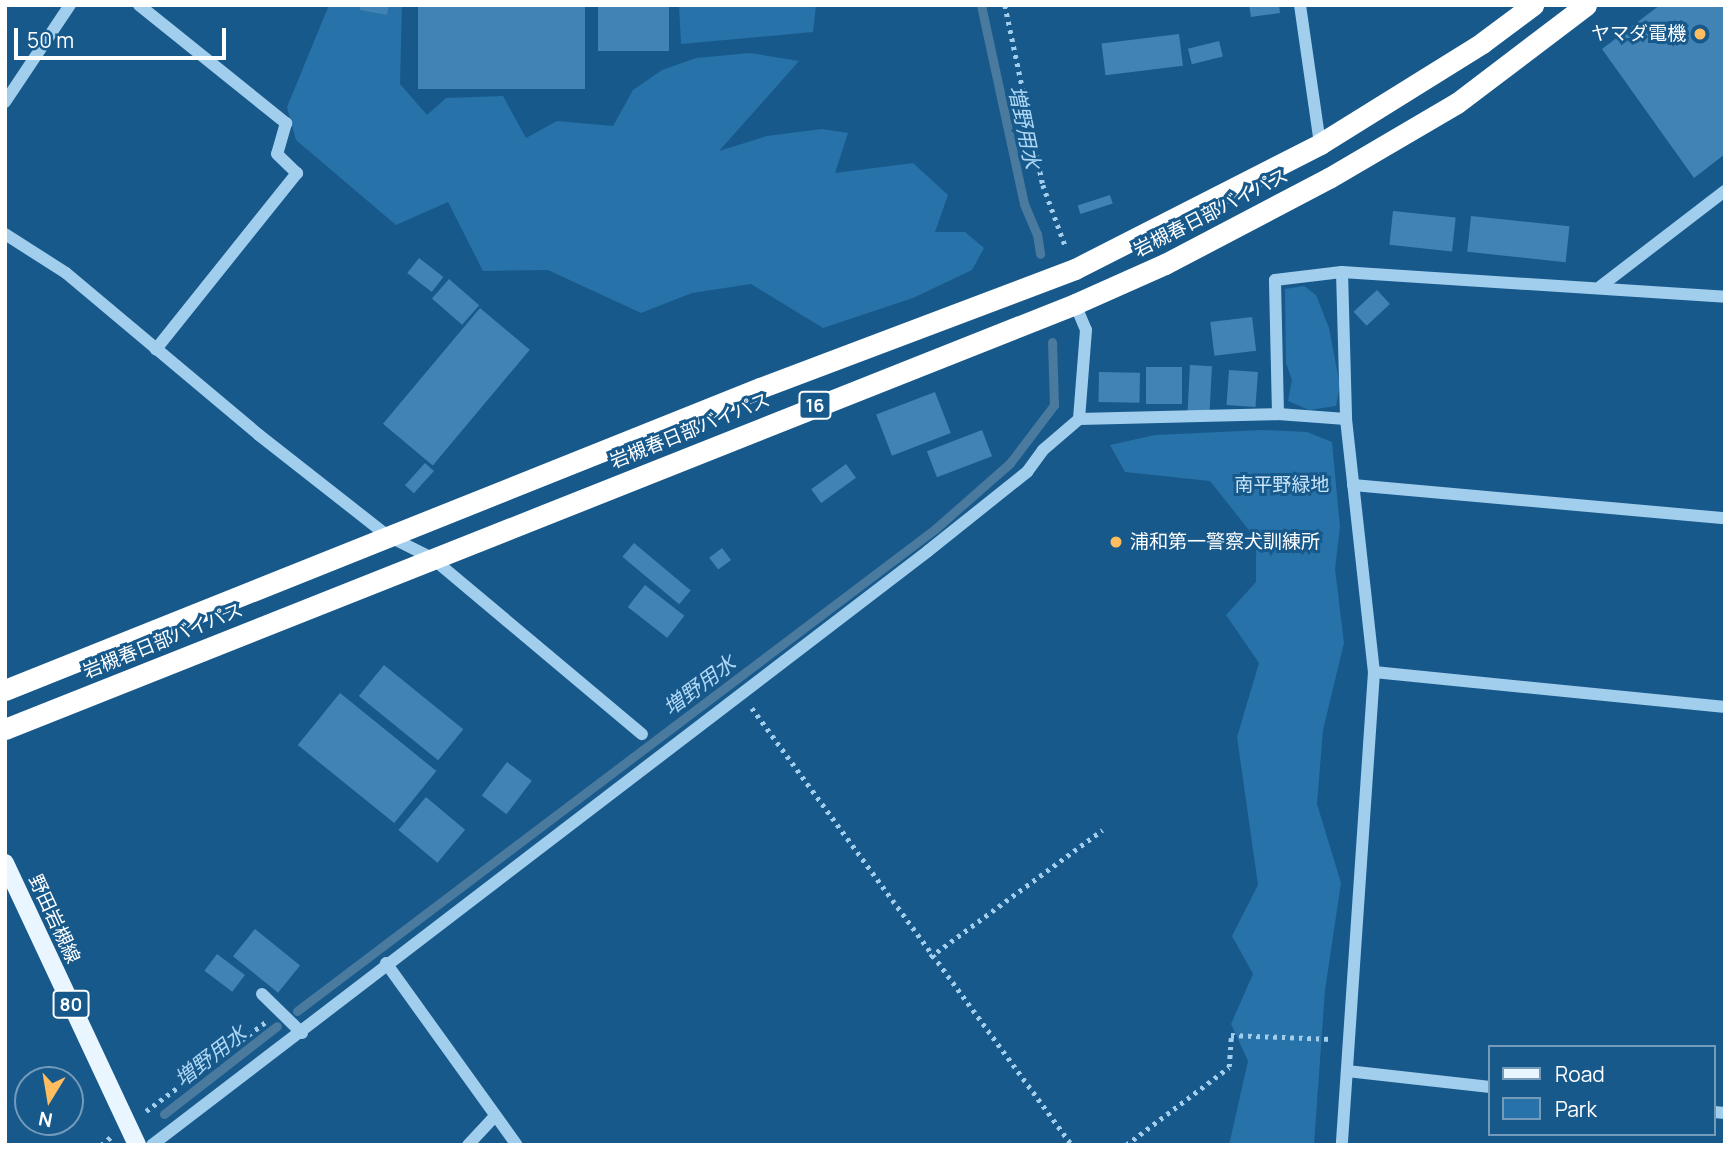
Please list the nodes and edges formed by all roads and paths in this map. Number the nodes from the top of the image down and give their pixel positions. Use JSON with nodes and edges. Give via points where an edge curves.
{"nodes":[{"id":1,"x":70,"y":5,"type":"edge"},
{"id":2,"x":139,"y":5,"type":"edge"},
{"id":3,"x":1005,"y":5,"type":"edge"},
{"id":4,"x":1300,"y":5,"type":"edge"},
{"id":5,"x":1533,"y":5,"type":"edge"},
{"id":6,"x":1586,"y":5,"type":"edge"},
{"id":7,"x":5,"y":102,"type":"edge"},
{"id":8,"x":1320,"y":144,"type":"junction"},
{"id":9,"x":1725,"y":191,"type":"edge"},
{"id":10,"x":5,"y":234,"type":"edge"},
{"id":11,"x":1075,"y":269,"type":"junction"},
{"id":12,"x":1342,"y":272,"type":"junction"},
{"id":13,"x":1601,"y":286,"type":"junction"},
{"id":14,"x":1725,"y":298,"type":"edge"},
{"id":15,"x":1075,"y":304,"type":"junction"},
{"id":16,"x":156,"y":349,"type":"junction"},
{"id":17,"x":1278,"y":414,"type":"junction"},
{"id":18,"x":1079,"y":419,"type":"junction"},
{"id":19,"x":1346,"y":419,"type":"junction"},
{"id":20,"x":1353,"y":485,"type":"junction"},
{"id":21,"x":1725,"y":518,"type":"edge"},
{"id":22,"x":388,"y":536,"type":"junction"},
{"id":23,"x":432,"y":558,"type":"junction"},
{"id":24,"x":1374,"y":672,"type":"junction"},
{"id":25,"x":5,"y":690,"type":"edge"},
{"id":26,"x":743,"y":696,"type":"junction"},
{"id":27,"x":1725,"y":707,"type":"edge"},
{"id":28,"x":5,"y":729,"type":"edge"},
{"id":29,"x":642,"y":734,"type":"dead end"},
{"id":30,"x":1102,"y":830,"type":"dead end"},
{"id":31,"x":5,"y":863,"type":"edge"},
{"id":32,"x":930,"y":957,"type":"junction"},
{"id":33,"x":386,"y":962,"type":"junction"},
{"id":34,"x":261,"y":994,"type":"dead end"},
{"id":35,"x":280,"y":1011,"type":"junction"},
{"id":36,"x":302,"y":1033,"type":"junction"},
{"id":37,"x":1349,"y":1041,"type":"junction"},
{"id":38,"x":1347,"y":1071,"type":"junction"},
{"id":39,"x":1488,"y":1087,"type":"edge"},
{"id":40,"x":495,"y":1116,"type":"junction"},
{"id":41,"x":127,"y":1125,"type":"junction"},
{"id":42,"x":137,"y":1145,"type":"edge"},
{"id":43,"x":152,"y":1145,"type":"edge"},
{"id":44,"x":468,"y":1145,"type":"edge"},
{"id":45,"x":517,"y":1145,"type":"edge"},
{"id":46,"x":1072,"y":1145,"type":"edge"},
{"id":47,"x":1126,"y":1145,"type":"edge"},
{"id":48,"x":1342,"y":1145,"type":"edge"}],
"edges":[{"from":1,"to":7,"type":"street"},
{"from":2,"to":16,"type":"street","via":[[286,123],[277,154],[297,173]]},
{"from":3,"to":11,"type":"path","via":[[1043,185]]},
{"from":4,"to":8,"type":"street"},
{"from":5,"to":8,"type":"highway","name":"岩槻春日部バイパス","number":"16","via":[[1482,43]]},
{"from":6,"to":15,"type":"highway","name":"岩槻春日部バイパス","number":"16","via":[[1457,103],[1329,178],[1241,226]]},
{"from":8,"to":11,"type":"highway","name":"岩槻春日部バイパス","number":"16"},
{"from":9,"to":13,"type":"street"},
{"from":10,"to":16,"type":"street","via":[[66,273]]},
{"from":11,"to":22,"type":"highway","name":"岩槻春日部バイパス","number":"16"},
{"from":12,"to":13,"type":"street"},
{"from":12,"to":17,"type":"street","via":[[1275,280]]},
{"from":12,"to":19,"type":"street"},
{"from":13,"to":14,"type":"street"},
{"from":15,"to":18,"type":"street","via":[[1086,330]]},
{"from":15,"to":23,"type":"highway","name":"岩槻春日部バイパス","number":"16"},
{"from":16,"to":22,"type":"street"},
{"from":17,"to":18,"type":"street"},
{"from":17,"to":19,"type":"street"},
{"from":18,"to":26,"type":"street","via":[[1005,491]]},
{"from":19,"to":20,"type":"street"},
{"from":20,"to":21,"type":"street"},
{"from":20,"to":24,"type":"street"},
{"from":22,"to":23,"type":"street"},
{"from":22,"to":25,"type":"highway","name":"岩槻春日部バイパス","number":"16"},
{"from":23,"to":28,"type":"highway","name":"岩槻春日部バイパス","number":"16"},
{"from":23,"to":29,"type":"street"},
{"from":24,"to":27,"type":"street"},
{"from":24,"to":37,"type":"street"},
{"from":26,"to":32,"type":"path"},
{"from":26,"to":33,"type":"street"},
{"from":30,"to":32,"type":"path"},
{"from":31,"to":41,"type":"main road","name":"野田岩槻線","number":"80"},
{"from":32,"to":46,"type":"path"},
{"from":33,"to":36,"type":"street"},
{"from":33,"to":40,"type":"street"},
{"from":34,"to":35,"type":"street"},
{"from":35,"to":36,"type":"street"},
{"from":35,"to":41,"type":"path"},
{"from":36,"to":43,"type":"street"},
{"from":37,"to":38,"type":"street"},
{"from":37,"to":47,"type":"path","via":[[1231,1035],[1228,1067]]},
{"from":38,"to":39,"type":"street"},
{"from":38,"to":48,"type":"street"},
{"from":40,"to":44,"type":"street"},
{"from":40,"to":45,"type":"street"},
{"from":41,"to":42,"type":"main road","name":"野田岩槻線","number":"80"}]}
